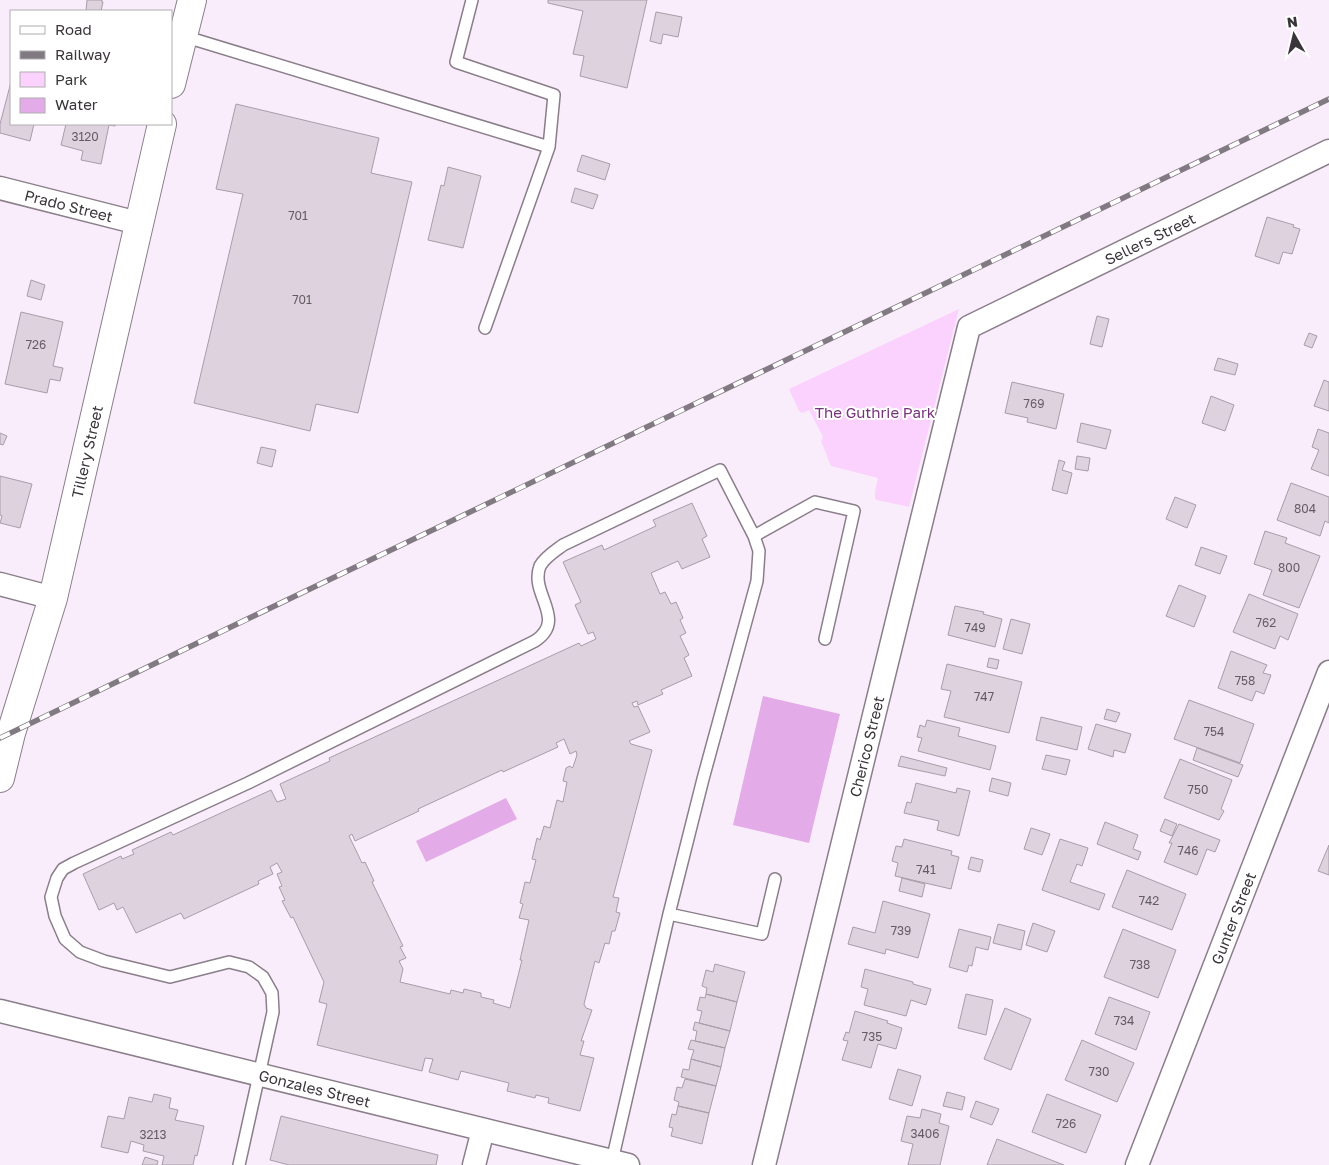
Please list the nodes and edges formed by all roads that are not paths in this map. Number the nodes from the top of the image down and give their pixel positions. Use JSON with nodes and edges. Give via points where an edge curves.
{"nodes":[{"id":1,"x":192,"y":0,"type":"edge"},
{"id":2,"x":472,"y":0,"type":"edge"},
{"id":3,"x":183,"y":36,"type":"junction"},
{"id":4,"x":172,"y":80,"type":"edge"},
{"id":5,"x":162,"y":125,"type":"edge"},
{"id":6,"x":549,"y":147,"type":"junction"},
{"id":7,"x":1329,"y":151,"type":"edge"},
{"id":8,"x":0,"y":188,"type":"edge"},
{"id":9,"x":138,"y":223,"type":"junction"},
{"id":10,"x":970,"y":327,"type":"joint"},
{"id":11,"x":485,"y":328,"type":"dead end"},
{"id":12,"x":754,"y":536,"type":"junction"},
{"id":13,"x":0,"y":584,"type":"edge"},
{"id":14,"x":53,"y":598,"type":"junction"},
{"id":15,"x":825,"y":639,"type":"dead end"},
{"id":16,"x":1329,"y":672,"type":"edge"},
{"id":17,"x":0,"y":778,"type":"edge"},
{"id":18,"x":775,"y":879,"type":"dead end"},
{"id":19,"x":669,"y":914,"type":"junction"},
{"id":20,"x":0,"y":1011,"type":"edge"},
{"id":21,"x":259,"y":1074,"type":"junction"},
{"id":22,"x":483,"y":1130,"type":"junction"},
{"id":23,"x":620,"y":1163,"type":"edge"},
{"id":24,"x":239,"y":1165,"type":"edge"},
{"id":25,"x":474,"y":1165,"type":"edge"},
{"id":26,"x":764,"y":1165,"type":"edge"},
{"id":27,"x":1137,"y":1165,"type":"edge"}],
"edges":[{"from":1,"to":3,"type":"street"},
{"from":2,"to":6,"type":"lane","via":[[456,62],[554,95]]},
{"from":3,"to":4,"type":"street"},
{"from":3,"to":6,"type":"lane"},
{"from":5,"to":9,"type":"street","name":"Tillery Street"},
{"from":6,"to":11,"type":"lane"},
{"from":7,"to":10,"type":"street","name":"Sellers Street"},
{"from":8,"to":9,"type":"street","name":"Prado Street"},
{"from":9,"to":14,"type":"street","name":"Tillery Street"},
{"from":10,"to":26,"type":"street","name":"Cherico Street"},
{"from":12,"to":15,"type":"lane","via":[[815,502],[854,511]]},
{"from":12,"to":19,"type":"lane","via":[[759,551],[757,581]]},
{"from":12,"to":21,"type":"lane","via":[[720,470],[702,478],[550,554],[540,566],[538,579],[547,607],[548,628],[535,641],[248,783],[63,869],[51,896],[53,910],[65,939],[80,952],[170,977],[229,962],[249,967],[263,977],[272,993],[273,1012]]},
{"from":13,"to":14,"type":"street"},
{"from":14,"to":17,"type":"street","name":"Tillery Street"},
{"from":16,"to":27,"type":"street","name":"Gunter Street"},
{"from":18,"to":19,"type":"lane","via":[[762,934]]},
{"from":19,"to":23,"type":"lane"},
{"from":20,"to":21,"type":"street","name":"Gonzales Street"},
{"from":21,"to":22,"type":"street","name":"Gonzales Street"},
{"from":21,"to":24,"type":"lane"},
{"from":22,"to":23,"type":"street","name":"Gonzales Street"},
{"from":22,"to":25,"type":"street"}]}
